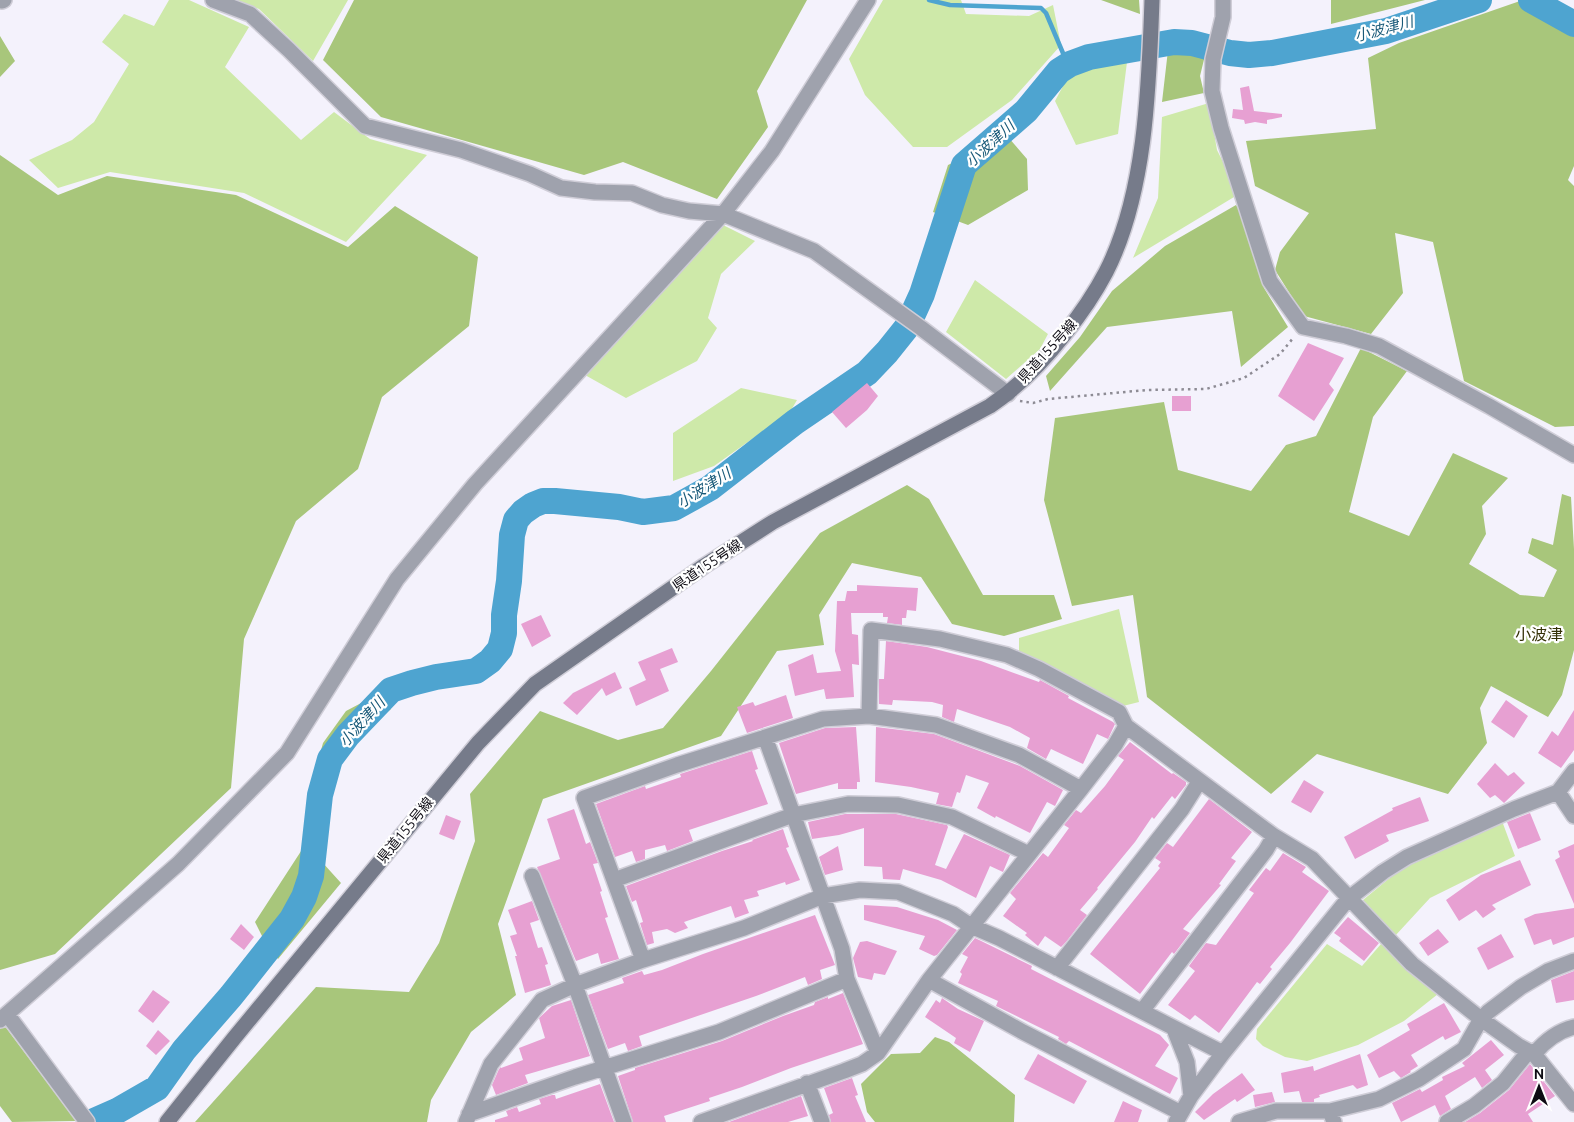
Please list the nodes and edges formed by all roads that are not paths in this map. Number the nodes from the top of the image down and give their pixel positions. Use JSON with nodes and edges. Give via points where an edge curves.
{"nodes":[{"id":1,"x":213,"y":0,"type":"edge"},
{"id":2,"x":868,"y":0,"type":"edge"},
{"id":3,"x":1152,"y":0,"type":"edge"},
{"id":4,"x":1223,"y":0,"type":"edge"},
{"id":5,"x":724,"y":214,"type":"junction"},
{"id":6,"x":1008,"y":394,"type":"junction"},
{"id":7,"x":1574,"y":455,"type":"edge"},
{"id":8,"x":869,"y":716,"type":"junction"},
{"id":9,"x":1126,"y":726,"type":"junction"},
{"id":10,"x":764,"y":737,"type":"junction"},
{"id":11,"x":1574,"y":771,"type":"edge"},
{"id":12,"x":1199,"y":782,"type":"junction"},
{"id":13,"x":1081,"y":789,"type":"junction"},
{"id":14,"x":1558,"y":792,"type":"junction"},
{"id":15,"x":793,"y":815,"type":"junction"},
{"id":16,"x":1574,"y":816,"type":"edge"},
{"id":17,"x":1274,"y":836,"type":"junction"},
{"id":18,"x":1029,"y":854,"type":"junction"},
{"id":19,"x":532,"y":876,"type":"dead end"},
{"id":20,"x":614,"y":880,"type":"junction"},
{"id":21,"x":823,"y":896,"type":"junction"},
{"id":22,"x":1348,"y":899,"type":"junction"},
{"id":23,"x":971,"y":926,"type":"junction"},
{"id":24,"x":643,"y":960,"type":"junction"},
{"id":25,"x":1574,"y":961,"type":"edge"},
{"id":26,"x":1057,"y":968,"type":"junction"},
{"id":27,"x":847,"y":979,"type":"junction"},
{"id":28,"x":928,"y":980,"type":"junction"},
{"id":29,"x":575,"y":985,"type":"junction"},
{"id":30,"x":1142,"y":1011,"type":"junction"},
{"id":31,"x":3,"y":1017,"type":"edge"},
{"id":32,"x":1481,"y":1019,"type":"junction"},
{"id":33,"x":1574,"y":1027,"type":"edge"},
{"id":34,"x":1174,"y":1029,"type":"junction"},
{"id":35,"x":878,"y":1053,"type":"junction"},
{"id":36,"x":1223,"y":1053,"type":"junction"},
{"id":37,"x":1531,"y":1053,"type":"junction"},
{"id":38,"x":605,"y":1069,"type":"junction"},
{"id":39,"x":807,"y":1083,"type":"junction"},
{"id":40,"x":1191,"y":1096,"type":"junction"},
{"id":41,"x":1574,"y":1104,"type":"edge"},
{"id":42,"x":1332,"y":1116,"type":"edge"},
{"id":43,"x":467,"y":1118,"type":"edge"},
{"id":44,"x":722,"y":1118,"type":"edge"},
{"id":45,"x":1178,"y":1118,"type":"edge"},
{"id":46,"x":84,"y":1119,"type":"edge"},
{"id":47,"x":168,"y":1122,"type":"edge"},
{"id":48,"x":624,"y":1122,"type":"edge"},
{"id":49,"x":701,"y":1122,"type":"edge"},
{"id":50,"x":822,"y":1122,"type":"edge"},
{"id":51,"x":1239,"y":1122,"type":"edge"},
{"id":52,"x":1447,"y":1122,"type":"edge"}],
"edges":[{"from":1,"to":5,"type":"street","via":[[250,14],[365,126],[461,150],[562,188],[632,193],[662,205]]},
{"from":2,"to":5,"type":"street","via":[[772,151]]},
{"from":3,"to":6,"type":"main road","name":"県道155号線","via":[[1140,157],[1131,200],[1114,253],[1093,296],[1074,322]]},
{"from":4,"to":7,"type":"street","via":[[1223,17],[1213,59],[1212,92],[1270,281],[1303,327],[1379,346]]},
{"from":5,"to":6,"type":"street","via":[[814,251]]},
{"from":5,"to":31,"type":"street","via":[[475,484],[398,579],[287,753],[178,864]]},
{"from":6,"to":47,"type":"main road","name":"県道155号線","via":[[962,422],[773,522],[534,684],[472,750]]},
{"from":8,"to":9,"type":"street","via":[[871,630],[940,639],[1007,655],[1120,712]]},
{"from":8,"to":10,"type":"street","via":[[823,719]]},
{"from":8,"to":13,"type":"street","via":[[936,725],[1019,755]]},
{"from":9,"to":12,"type":"street"},
{"from":9,"to":13,"type":"street"},
{"from":10,"to":15,"type":"street"},
{"from":10,"to":20,"type":"street","via":[[584,798]]},
{"from":11,"to":14,"type":"street"},
{"from":12,"to":17,"type":"street"},
{"from":12,"to":26,"type":"street","via":[[1182,809]]},
{"from":13,"to":18,"type":"street"},
{"from":14,"to":16,"type":"street"},
{"from":14,"to":22,"type":"street","via":[[1514,808],[1407,858]]},
{"from":15,"to":18,"type":"street","via":[[848,804],[898,805],[952,817]]},
{"from":15,"to":20,"type":"street"},
{"from":15,"to":21,"type":"street"},
{"from":17,"to":22,"type":"street","via":[[1312,859]]},
{"from":17,"to":30,"type":"street"},
{"from":18,"to":23,"type":"street"},
{"from":19,"to":29,"type":"street"},
{"from":20,"to":24,"type":"street"},
{"from":21,"to":23,"type":"street","via":[[860,890],[898,892],[953,914]]},
{"from":21,"to":24,"type":"street","via":[[744,928]]},
{"from":21,"to":27,"type":"street","via":[[842,949]]},
{"from":22,"to":32,"type":"street","via":[[1412,964]]},
{"from":22,"to":36,"type":"street"},
{"from":23,"to":26,"type":"street"},
{"from":23,"to":28,"type":"street"},
{"from":24,"to":29,"type":"street"},
{"from":25,"to":32,"type":"street","via":[[1521,987]]},
{"from":26,"to":30,"type":"street"},
{"from":27,"to":35,"type":"street"},
{"from":27,"to":38,"type":"street","via":[[719,1032]]},
{"from":28,"to":35,"type":"street"},
{"from":28,"to":45,"type":"street"},
{"from":29,"to":38,"type":"street"},
{"from":29,"to":43,"type":"street","via":[[542,1000],[491,1064]]},
{"from":30,"to":34,"type":"street"},
{"from":31,"to":46,"type":"street"},
{"from":32,"to":37,"type":"street"},
{"from":32,"to":42,"type":"street","via":[[1464,1049],[1419,1079],[1379,1099]]},
{"from":33,"to":37,"type":"street","via":[[1567,1028]]},
{"from":34,"to":36,"type":"street"},
{"from":34,"to":40,"type":"street","via":[[1187,1062]]},
{"from":35,"to":39,"type":"street","via":[[862,1064]]},
{"from":36,"to":40,"type":"street"},
{"from":37,"to":41,"type":"street"},
{"from":37,"to":52,"type":"street","via":[[1503,1083]]},
{"from":38,"to":43,"type":"street"},
{"from":38,"to":48,"type":"street"},
{"from":39,"to":44,"type":"street"},
{"from":39,"to":50,"type":"street"},
{"from":40,"to":45,"type":"street"},
{"from":42,"to":51,"type":"street","via":[[1276,1111]]},
{"from":44,"to":49,"type":"street"}]}
